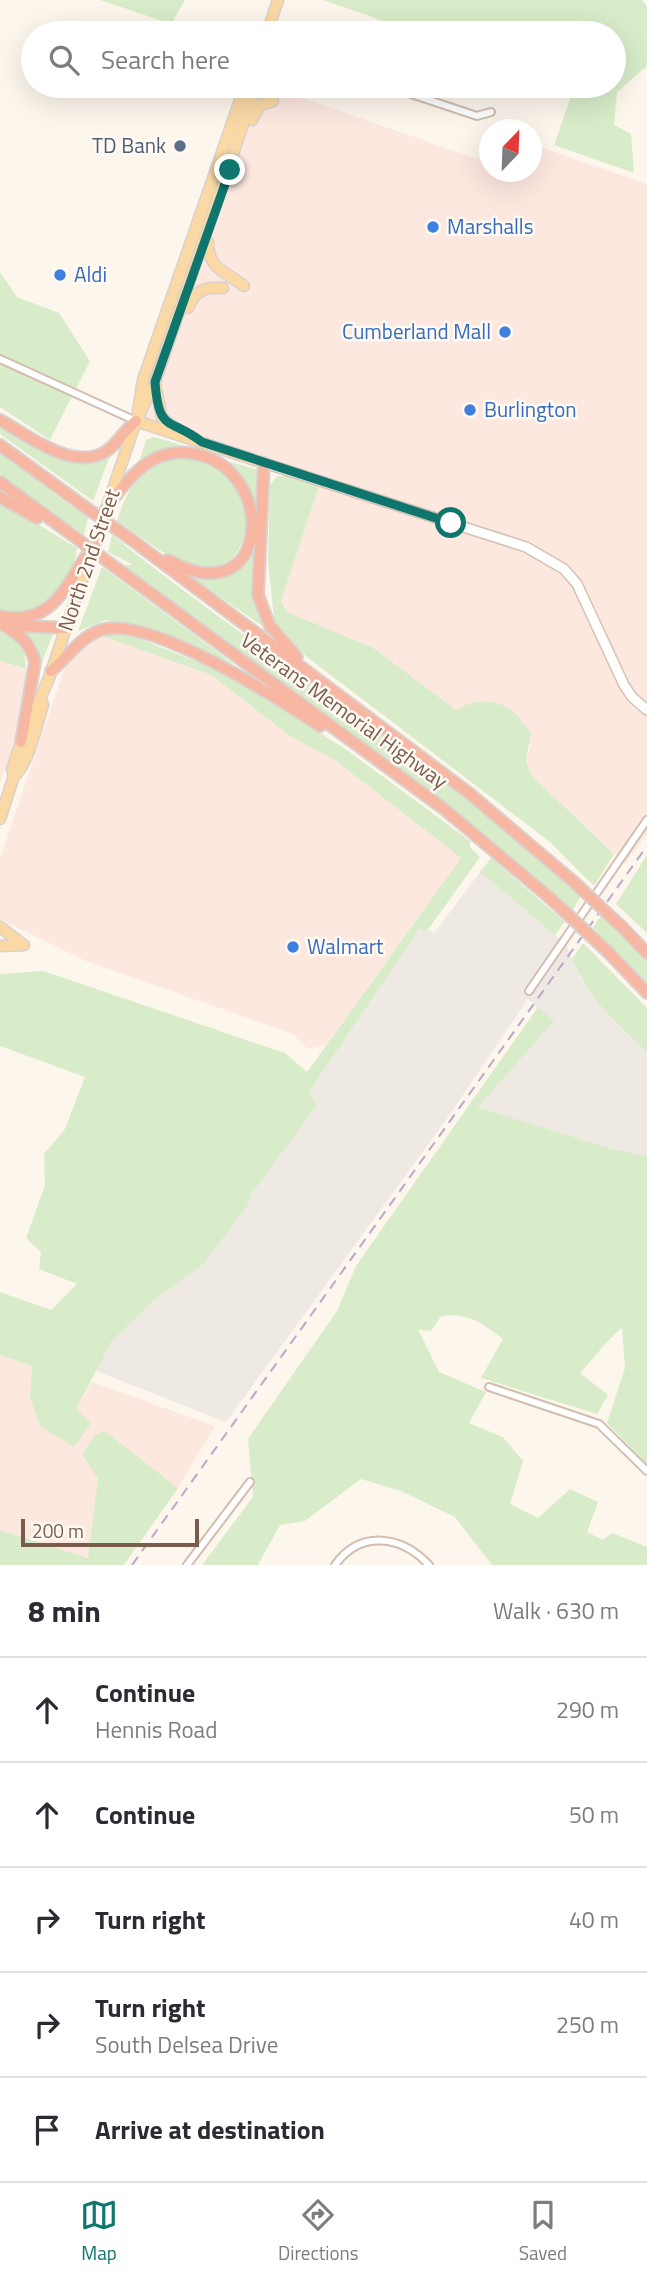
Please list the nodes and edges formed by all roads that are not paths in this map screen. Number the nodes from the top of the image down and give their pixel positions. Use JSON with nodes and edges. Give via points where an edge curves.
{"nodes":[{"id":1,"x":278,"y":0,"type":"edge"},
{"id":2,"x":271,"y":21,"type":"edge"},
{"id":3,"x":241,"y":98,"type":"edge"},
{"id":4,"x":253,"y":98,"type":"edge"},
{"id":5,"x":266,"y":98,"type":"edge"},
{"id":6,"x":423,"y":98,"type":"edge"},
{"id":7,"x":491,"y":112,"type":"dead end"},
{"id":8,"x":230,"y":170,"type":"junction"},
{"id":9,"x":209,"y":231,"type":"junction"},
{"id":10,"x":244,"y":286,"type":"dead end"},
{"id":11,"x":223,"y":288,"type":"dead end"},
{"id":12,"x":167,"y":348,"type":"junction"},
{"id":13,"x":0,"y":359,"type":"edge"},
{"id":14,"x":155,"y":382,"type":"junction"},
{"id":15,"x":0,"y":420,"type":"edge"},
{"id":16,"x":136,"y":421,"type":"junction"},
{"id":17,"x":202,"y":442,"type":"junction"},
{"id":18,"x":0,"y":445,"type":"edge"},
{"id":19,"x":264,"y":463,"type":"junction"},
{"id":20,"x":0,"y":482,"type":"edge"},
{"id":21,"x":0,"y":497,"type":"edge"},
{"id":22,"x":106,"y":509,"type":"junction"},
{"id":23,"x":68,"y":532,"type":"junction"},
{"id":24,"x":132,"y":540,"type":"junction"},
{"id":25,"x":94,"y":543,"type":"junction"},
{"id":26,"x":1,"y":622,"type":"edge"},
{"id":27,"x":65,"y":628,"type":"junction"},
{"id":28,"x":51,"y":671,"type":"junction"},
{"id":29,"x":41,"y":699,"type":"junction"},
{"id":30,"x":647,"y":710,"type":"edge"},
{"id":31,"x":388,"y":731,"type":"junction"},
{"id":32,"x":21,"y":743,"type":"junction"},
{"id":33,"x":15,"y":776,"type":"junction"},
{"id":34,"x":424,"y":795,"type":"junction"},
{"id":35,"x":0,"y":819,"type":"edge"},
{"id":36,"x":647,"y":820,"type":"edge"},
{"id":37,"x":0,"y":927,"type":"edge"},
{"id":38,"x":0,"y":946,"type":"edge"},
{"id":39,"x":647,"y":953,"type":"edge"},
{"id":40,"x":529,"y":991,"type":"dead end"},
{"id":41,"x":647,"y":993,"type":"edge"},
{"id":42,"x":489,"y":1387,"type":"dead end"},
{"id":43,"x":647,"y":1471,"type":"edge"},
{"id":44,"x":250,"y":1482,"type":"dead end"},
{"id":45,"x":187,"y":1565,"type":"edge"},
{"id":46,"x":335,"y":1565,"type":"edge"},
{"id":47,"x":429,"y":1565,"type":"edge"}],
"edges":[{"from":1,"to":2,"type":"main road"},
{"from":3,"to":16,"type":"main road","via":[[143,380]]},
{"from":4,"to":8,"type":"main road"},
{"from":5,"to":8,"type":"main road","via":[[273,101],[255,111],[237,164]]},
{"from":6,"to":7,"type":"street","via":[[477,116]]},
{"from":8,"to":9,"type":"main road"},
{"from":9,"to":10,"type":"main road","via":[[208,252],[214,267]]},
{"from":9,"to":12,"type":"main road"},
{"from":11,"to":12,"type":"main road","via":[[198,291],[176,341]]},
{"from":12,"to":14,"type":"main road"},
{"from":13,"to":16,"type":"street"},
{"from":14,"to":16,"type":"main road"},
{"from":14,"to":17,"type":"main road","via":[[162,418]]},
{"from":15,"to":16,"type":"highway","via":[[81,458],[105,452]]},
{"from":16,"to":17,"type":"main road"},
{"from":16,"to":22,"type":"main road","name":"North 2nd Street"},
{"from":17,"to":19,"type":"main road"},
{"from":18,"to":24,"type":"highway","name":"Veterans Memorial Highway","bridge":true},
{"from":19,"to":30,"type":"street","via":[[414,509],[548,558],[577,584],[624,685]]},
{"from":19,"to":31,"type":"highway","via":[[257,587],[266,619],[297,657]]},
{"from":20,"to":23,"type":"highway","name":"Veterans Memorial Highway"},
{"from":21,"to":23,"type":"highway"},
{"from":22,"to":24,"type":"highway","via":[[141,467],[171,453],[191,453],[217,462],[245,491],[251,510],[250,537],[242,559],[226,571],[199,575]]},
{"from":22,"to":25,"type":"main road","name":"North 2nd Street"},
{"from":23,"to":34,"type":"highway","name":"Veterans Memorial Highway","bridge":true},
{"from":24,"to":31,"type":"highway","name":"Veterans Memorial Highway"},
{"from":25,"to":26,"type":"highway","via":[[68,587],[52,604]]},
{"from":25,"to":27,"type":"main road","name":"North 2nd Street"},
{"from":26,"to":27,"type":"highway"},
{"from":26,"to":32,"type":"highway","via":[[27,642],[35,662]]},
{"from":27,"to":28,"type":"main road","name":"North 2nd Street"},
{"from":28,"to":29,"type":"main road","name":"North 2nd Street"},
{"from":28,"to":34,"type":"highway","via":[[93,634],[115,628],[135,630],[245,677]]},
{"from":29,"to":32,"type":"main road","name":"North 2nd Street"},
{"from":29,"to":33,"type":"main road","name":"North 2nd Street","via":[[28,752]]},
{"from":31,"to":39,"type":"highway","name":"Veterans Memorial Highway","bridge":true,"via":[[520,834]]},
{"from":32,"to":33,"type":"main road","name":"North 2nd Street","via":[[12,769]]},
{"from":33,"to":35,"type":"main road","name":"North 2nd Street"},
{"from":34,"to":41,"type":"highway","name":"Veterans Memorial Highway","bridge":true,"via":[[551,899]]},
{"from":36,"to":40,"type":"street"},
{"from":37,"to":38,"type":"main road","via":[[24,944]]},
{"from":42,"to":43,"type":"street","via":[[599,1424]]},
{"from":44,"to":45,"type":"street"},
{"from":46,"to":47,"type":"street","via":[[350,1549],[387,1539],[410,1547]]}]}
